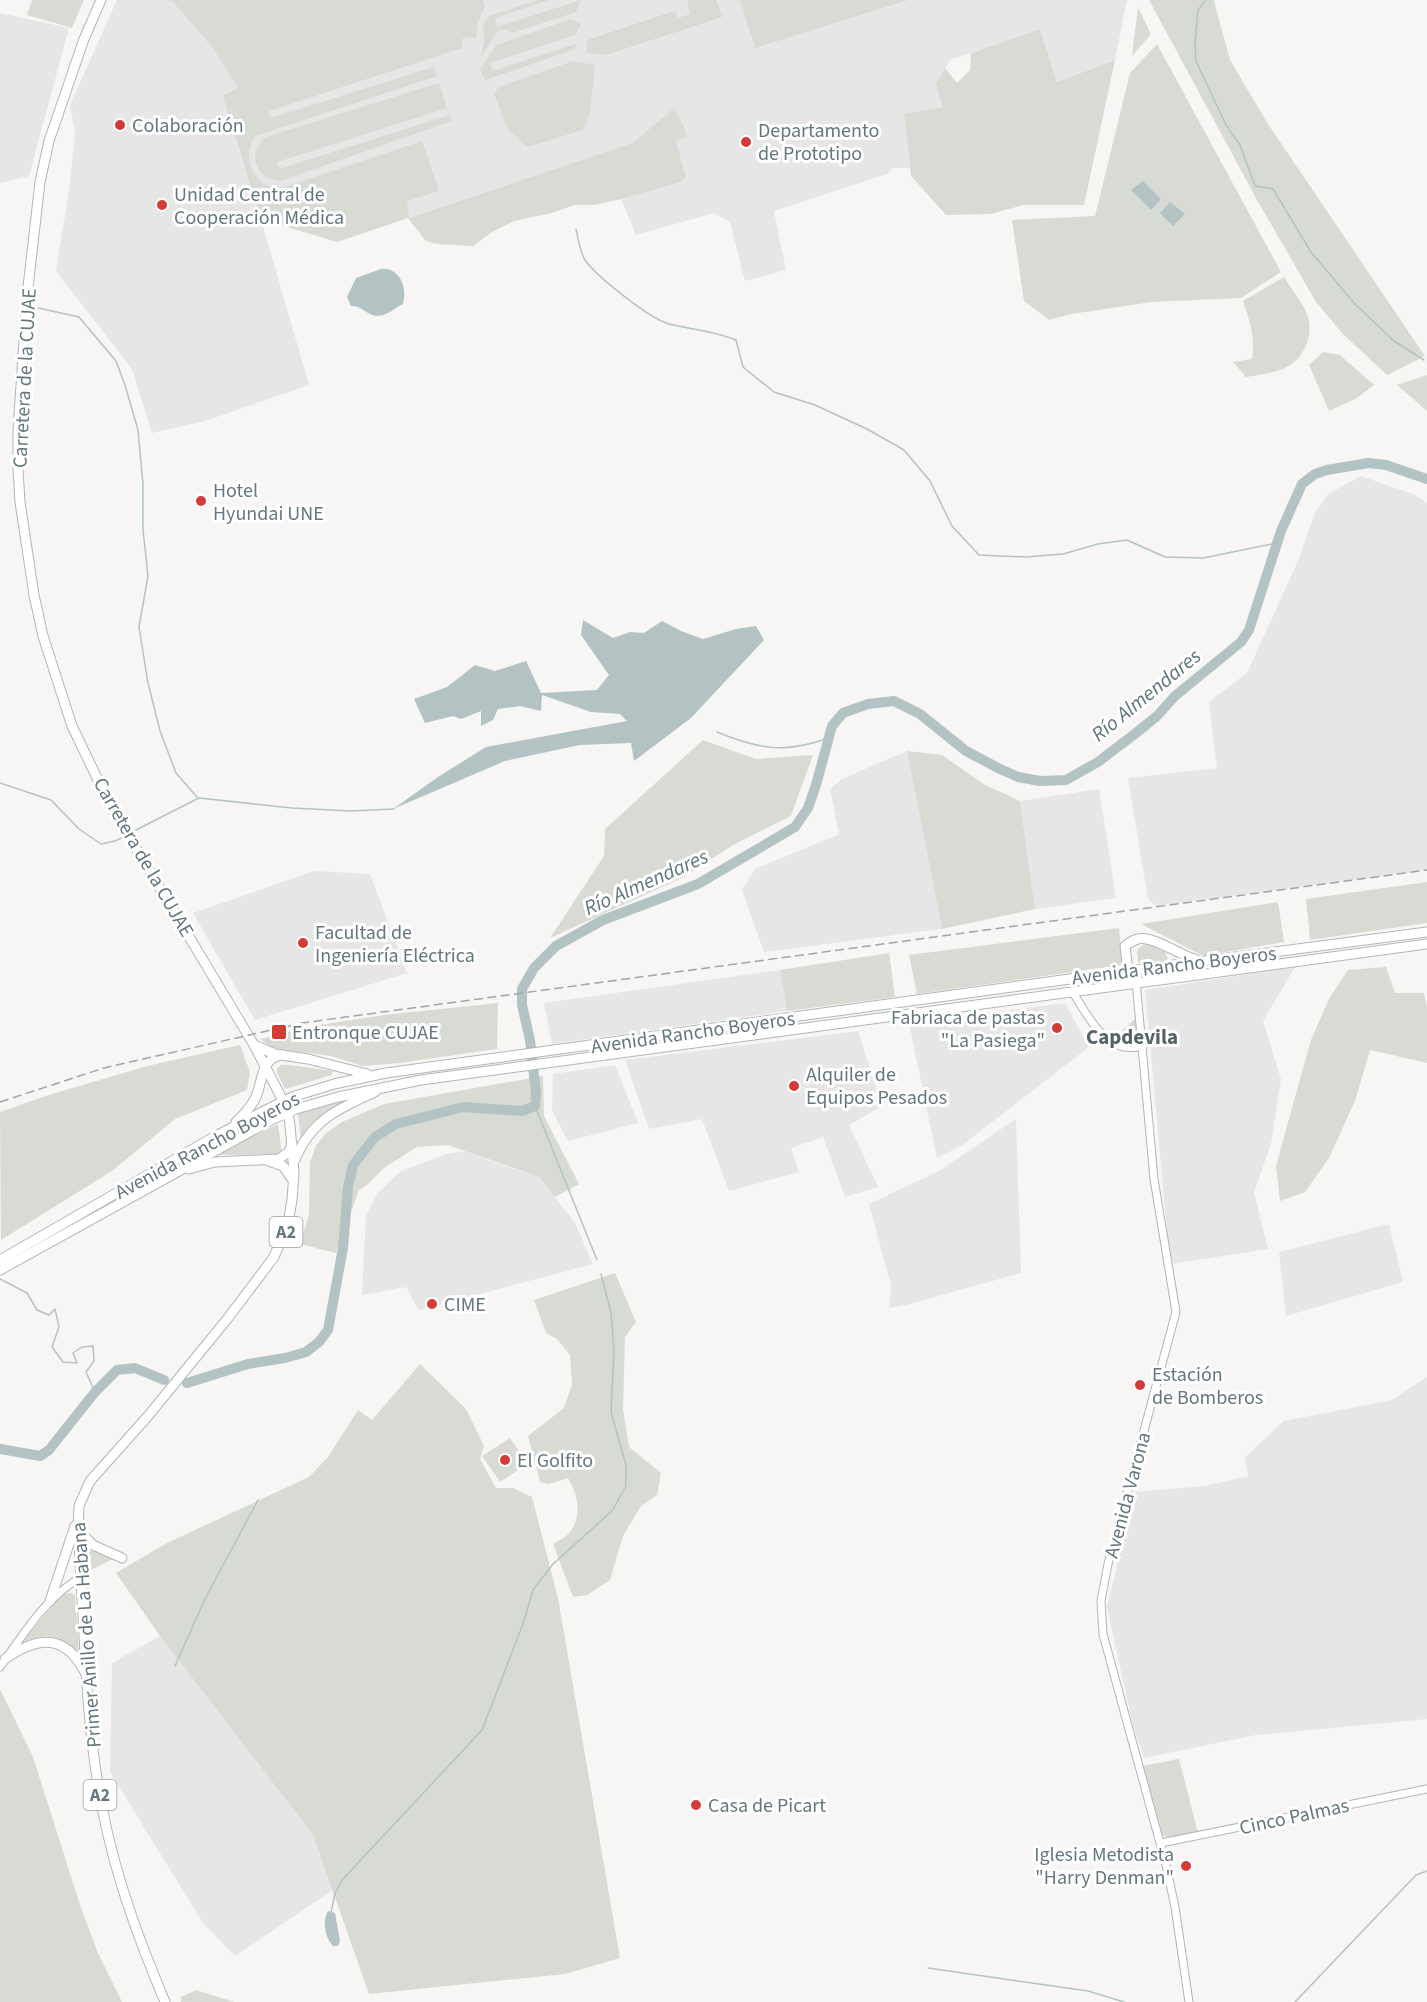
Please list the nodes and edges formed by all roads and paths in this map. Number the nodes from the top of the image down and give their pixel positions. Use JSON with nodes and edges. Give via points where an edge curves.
{"nodes":[{"id":1,"x":101,"y":0,"type":"edge"},
{"id":2,"x":1427,"y":932,"type":"edge"},
{"id":3,"x":1427,"y":945,"type":"edge"},
{"id":4,"x":1205,"y":961,"type":"junction"},
{"id":5,"x":1132,"y":970,"type":"junction"},
{"id":6,"x":1135,"y":983,"type":"junction"},
{"id":7,"x":1072,"y":991,"type":"junction"},
{"id":8,"x":254,"y":1045,"type":"junction"},
{"id":9,"x":1143,"y":1047,"type":"junction"},
{"id":10,"x":570,"y":1054,"type":"junction"},
{"id":11,"x":282,"y":1055,"type":"junction"},
{"id":12,"x":266,"y":1066,"type":"junction"},
{"id":13,"x":386,"y":1073,"type":"junction"},
{"id":14,"x":389,"y":1085,"type":"junction"},
{"id":15,"x":283,"y":1101,"type":"junction"},
{"id":16,"x":288,"y":1113,"type":"junction"},
{"id":17,"x":214,"y":1137,"type":"junction"},
{"id":18,"x":292,"y":1144,"type":"junction"},
{"id":19,"x":263,"y":1160,"type":"junction"},
{"id":20,"x":294,"y":1166,"type":"junction"},
{"id":21,"x":164,"y":1178,"type":"junction"},
{"id":22,"x":293,"y":1182,"type":"junction"},
{"id":23,"x":0,"y":1260,"type":"edge"},
{"id":24,"x":0,"y":1270,"type":"edge"},
{"id":25,"x":78,"y":1515,"type":"junction"},
{"id":26,"x":78,"y":1530,"type":"junction"},
{"id":27,"x":122,"y":1558,"type":"dead end"},
{"id":28,"x":82,"y":1577,"type":"junction"},
{"id":29,"x":50,"y":1601,"type":"junction"},
{"id":30,"x":3,"y":1663,"type":"edge"},
{"id":31,"x":87,"y":1675,"type":"junction"},
{"id":32,"x":1427,"y":1789,"type":"edge"},
{"id":33,"x":1161,"y":1843,"type":"junction"},
{"id":34,"x":165,"y":2002,"type":"edge"},
{"id":35,"x":1189,"y":2002,"type":"edge"}],
"edges":[{"from":1,"to":8,"type":"highway","name":"Carretera de la CUJAE","via":[[58,114],[40,182],[18,430],[26,544],[43,636],[72,726],[129,839]]},
{"from":2,"to":4,"type":"highway","name":"Avenida Rancho Boyeros"},
{"from":3,"to":6,"type":"highway","name":"Avenida Rancho Boyeros"},
{"from":4,"to":5,"type":"highway","name":"Avenida Rancho Boyeros"},
{"from":4,"to":5,"type":"highway","via":[[1140,938],[1125,946]]},
{"from":5,"to":6,"type":"street","name":"Avenida Varona"},
{"from":5,"to":10,"type":"highway","name":"Avenida Rancho Boyeros"},
{"from":6,"to":7,"type":"highway","name":"Avenida Rancho Boyeros"},
{"from":6,"to":9,"type":"street","name":"Avenida Varona"},
{"from":7,"to":9,"type":"street","via":[[1107,1039],[1124,1047]]},
{"from":7,"to":10,"type":"highway","name":"Avenida Rancho Boyeros"},
{"from":8,"to":11,"type":"highway"},
{"from":8,"to":12,"type":"highway","name":"Carretera de la CUJAE"},
{"from":9,"to":33,"type":"street","name":"Avenida Varona","via":[[1154,1179],[1176,1312],[1101,1601],[1103,1634]]},
{"from":10,"to":13,"type":"highway","name":"Avenida Rancho Boyeros"},
{"from":10,"to":14,"type":"highway","name":"Avenida Rancho Boyeros"},
{"from":11,"to":12,"type":"highway","via":[[272,1057]]},
{"from":11,"to":13,"type":"highway","via":[[355,1072]]},
{"from":12,"to":15,"type":"highway","name":"Carretera de la CUJAE"},
{"from":12,"to":17,"type":"highway","via":[[249,1109]]},
{"from":13,"to":15,"type":"highway","name":"Avenida Rancho Boyeros","via":[[334,1084]]},
{"from":14,"to":16,"type":"highway","name":"Avenida Rancho Boyeros"},
{"from":14,"to":20,"type":"highway","via":[[322,1120],[308,1135]]},
{"from":15,"to":16,"type":"highway","number":"A2"},
{"from":15,"to":17,"type":"highway","name":"Avenida Rancho Boyeros"},
{"from":16,"to":18,"type":"highway","name":"Primer Anillo de La Habana","number":"A2"},
{"from":16,"to":21,"type":"highway","name":"Avenida Rancho Boyeros"},
{"from":17,"to":23,"type":"highway","name":"Avenida Rancho Boyeros"},
{"from":18,"to":19,"type":"highway","via":[[285,1156]]},
{"from":18,"to":20,"type":"highway","name":"Primer Anillo de La Habana","number":"A2"},
{"from":19,"to":21,"type":"highway","via":[[215,1162]]},
{"from":19,"to":22,"type":"highway","via":[[283,1166]]},
{"from":20,"to":22,"type":"highway","name":"Primer Anillo de La Habana","number":"A2"},
{"from":21,"to":24,"type":"highway","name":"Avenida Rancho Boyeros"},
{"from":22,"to":25,"type":"highway","name":"Primer Anillo de La Habana","number":"A2","via":[[288,1223],[274,1257],[148,1416],[90,1481],[81,1497]]},
{"from":25,"to":26,"type":"highway","name":"Primer Anillo de La Habana","number":"A2"},
{"from":25,"to":29,"type":"highway"},
{"from":26,"to":27,"type":"highway","via":[[93,1545]]},
{"from":26,"to":28,"type":"highway","name":"Primer Anillo de La Habana","number":"A2"},
{"from":28,"to":29,"type":"street"},
{"from":28,"to":31,"type":"highway","name":"Primer Anillo de La Habana","number":"A2"},
{"from":29,"to":30,"type":"street"},
{"from":30,"to":31,"type":"highway","via":[[32,1644],[51,1641],[72,1653]]},
{"from":31,"to":34,"type":"highway","name":"Primer Anillo de La Habana","number":"A2","via":[[93,1754],[108,1838],[130,1912]]},
{"from":32,"to":33,"type":"street","name":"Cinco Palmas"},
{"from":33,"to":35,"type":"street","name":"Avenida Varona"}]}
